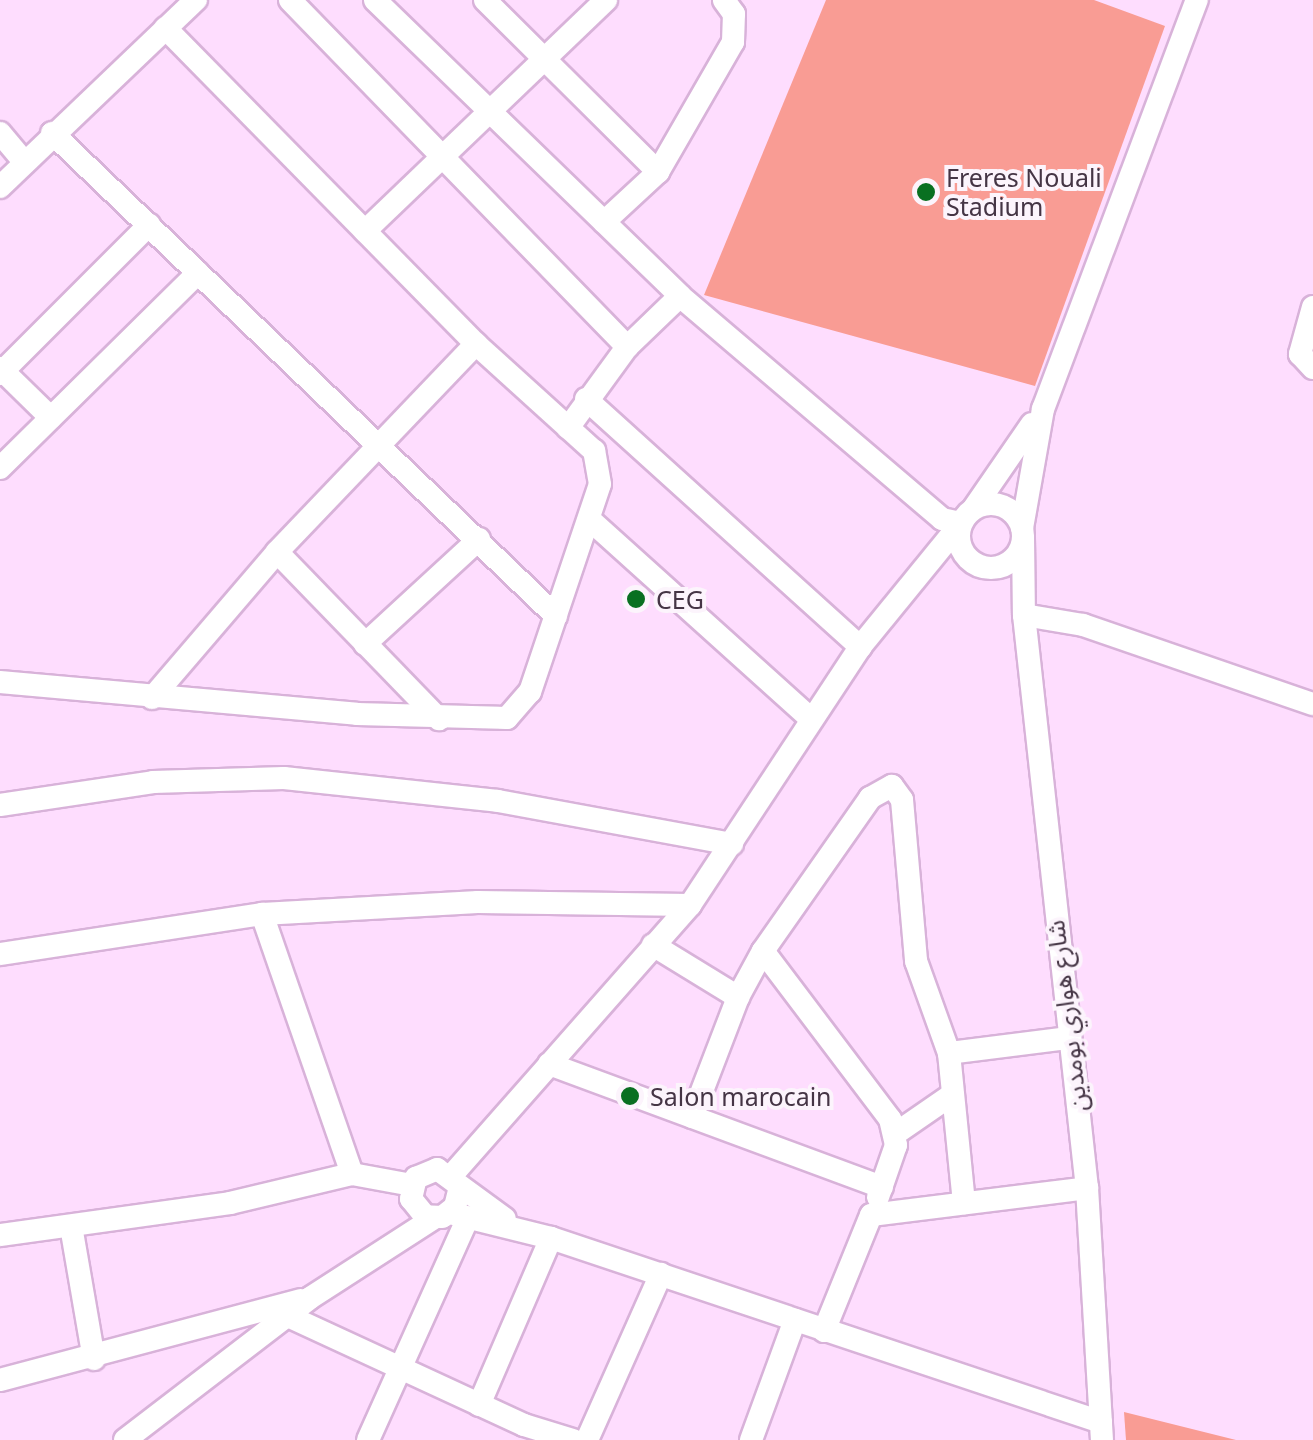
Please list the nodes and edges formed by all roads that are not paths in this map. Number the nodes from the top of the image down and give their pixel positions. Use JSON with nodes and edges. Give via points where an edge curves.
{"nodes":[{"id":1,"x":196,"y":0,"type":"edge"},
{"id":2,"x":290,"y":0,"type":"edge"},
{"id":3,"x":374,"y":0,"type":"edge"},
{"id":4,"x":485,"y":0,"type":"edge"},
{"id":5,"x":606,"y":0,"type":"edge"},
{"id":6,"x":724,"y":0,"type":"edge"},
{"id":7,"x":1197,"y":0,"type":"edge"},
{"id":8,"x":166,"y":28,"type":"junction"},
{"id":9,"x":540,"y":61,"type":"junction"},
{"id":10,"x":491,"y":111,"type":"junction"},
{"id":11,"x":52,"y":132,"type":"junction"},
{"id":12,"x":0,"y":133,"type":"edge"},
{"id":13,"x":442,"y":159,"type":"junction"},
{"id":14,"x":24,"y":162,"type":"junction"},
{"id":15,"x":658,"y":172,"type":"junction"},
{"id":16,"x":0,"y":186,"type":"edge"},
{"id":17,"x":604,"y":222,"type":"junction"},
{"id":18,"x":149,"y":225,"type":"junction"},
{"id":19,"x":365,"y":231,"type":"junction"},
{"id":20,"x":198,"y":273,"type":"junction"},
{"id":21,"x":680,"y":296,"type":"junction"},
{"id":22,"x":1313,"y":307,"type":"edge"},
{"id":23,"x":476,"y":344,"type":"junction"},
{"id":24,"x":627,"y":347,"type":"junction"},
{"id":25,"x":1313,"y":368,"type":"edge"},
{"id":26,"x":1,"y":370,"type":"edge"},
{"id":27,"x":586,"y":399,"type":"junction"},
{"id":28,"x":1043,"y":409,"type":"junction"},
{"id":29,"x":52,"y":418,"type":"junction"},
{"id":30,"x":568,"y":428,"type":"junction"},
{"id":31,"x":382,"y":446,"type":"junction"},
{"id":32,"x":0,"y":468,"type":"edge"},
{"id":33,"x":967,"y":516,"type":"junction"},
{"id":34,"x":588,"y":519,"type":"junction"},
{"id":35,"x":1023,"y":533,"type":"junction"},
{"id":36,"x":479,"y":538,"type":"junction"},
{"id":37,"x":277,"y":552,"type":"junction"},
{"id":38,"x":986,"y":567,"type":"junction"},
{"id":39,"x":914,"y":574,"type":"junction"},
{"id":40,"x":1023,"y":604,"type":"junction"},
{"id":41,"x":556,"y":616,"type":"junction"},
{"id":42,"x":365,"y":644,"type":"junction"},
{"id":43,"x":860,"y":647,"type":"junction"},
{"id":44,"x":0,"y":682,"type":"edge"},
{"id":45,"x":152,"y":698,"type":"junction"},
{"id":46,"x":1313,"y":704,"type":"edge"},
{"id":47,"x":810,"y":718,"type":"junction"},
{"id":48,"x":439,"y":719,"type":"junction"},
{"id":49,"x":0,"y":805,"type":"edge"},
{"id":50,"x":732,"y":844,"type":"junction"},
{"id":51,"x":690,"y":905,"type":"junction"},
{"id":52,"x":262,"y":914,"type":"junction"},
{"id":53,"x":653,"y":946,"type":"junction"},
{"id":54,"x":763,"y":952,"type":"junction"},
{"id":55,"x":0,"y":954,"type":"edge"},
{"id":56,"x":738,"y":997,"type":"junction"},
{"id":57,"x":1068,"y":1038,"type":"junction"},
{"id":58,"x":949,"y":1053,"type":"junction"},
{"id":59,"x":550,"y":1064,"type":"junction"},
{"id":60,"x":953,"y":1094,"type":"junction"},
{"id":61,"x":692,"y":1117,"type":"junction"},
{"id":62,"x":896,"y":1134,"type":"junction"},
{"id":63,"x":352,"y":1174,"type":"junction"},
{"id":64,"x":455,"y":1183,"type":"junction"},
{"id":65,"x":882,"y":1187,"type":"junction"},
{"id":66,"x":1087,"y":1188,"type":"junction"},
{"id":67,"x":412,"y":1192,"type":"junction"},
{"id":68,"x":964,"y":1202,"type":"junction"},
{"id":69,"x":871,"y":1215,"type":"junction"},
{"id":70,"x":450,"y":1216,"type":"junction"},
{"id":71,"x":72,"y":1226,"type":"junction"},
{"id":72,"x":521,"y":1229,"type":"junction"},
{"id":73,"x":0,"y":1236,"type":"edge"},
{"id":74,"x":551,"y":1238,"type":"junction"},
{"id":75,"x":373,"y":1254,"type":"junction"},
{"id":76,"x":661,"y":1274,"type":"junction"},
{"id":77,"x":310,"y":1298,"type":"junction"},
{"id":78,"x":288,"y":1316,"type":"junction"},
{"id":79,"x":794,"y":1320,"type":"junction"},
{"id":80,"x":824,"y":1331,"type":"junction"},
{"id":81,"x":94,"y":1359,"type":"junction"},
{"id":82,"x":401,"y":1368,"type":"junction"},
{"id":83,"x":0,"y":1380,"type":"edge"},
{"id":84,"x":479,"y":1405,"type":"junction"},
{"id":85,"x":521,"y":1433,"type":"edge"},
{"id":86,"x":1101,"y":1434,"type":"edge"},
{"id":87,"x":125,"y":1440,"type":"edge"},
{"id":88,"x":368,"y":1440,"type":"edge"},
{"id":89,"x":573,"y":1440,"type":"edge"},
{"id":90,"x":588,"y":1440,"type":"edge"},
{"id":91,"x":751,"y":1440,"type":"edge"}],
"edges":[{"from":1,"to":8,"type":"street"},
{"from":2,"to":13,"type":"street"},
{"from":3,"to":10,"type":"street"},
{"from":4,"to":9,"type":"street"},
{"from":5,"to":9,"type":"street"},
{"from":6,"to":15,"type":"street","via":[[734,14],[732,42]]},
{"from":7,"to":28,"type":"street"},
{"from":8,"to":11,"type":"street"},
{"from":8,"to":19,"type":"street"},
{"from":9,"to":10,"type":"street"},
{"from":9,"to":15,"type":"street"},
{"from":10,"to":13,"type":"street"},
{"from":10,"to":17,"type":"street"},
{"from":11,"to":14,"type":"street"},
{"from":11,"to":18,"type":"street"},
{"from":12,"to":14,"type":"street"},
{"from":13,"to":19,"type":"street"},
{"from":13,"to":24,"type":"street"},
{"from":14,"to":16,"type":"street"},
{"from":15,"to":17,"type":"street"},
{"from":17,"to":21,"type":"street"},
{"from":18,"to":20,"type":"street"},
{"from":18,"to":26,"type":"street"},
{"from":19,"to":23,"type":"street"},
{"from":20,"to":29,"type":"street"},
{"from":20,"to":31,"type":"street"},
{"from":21,"to":24,"type":"street"},
{"from":21,"to":33,"type":"street","via":[[942,520]]},
{"from":22,"to":25,"type":"street","via":[[1300,354]]},
{"from":23,"to":30,"type":"street"},
{"from":23,"to":31,"type":"street"},
{"from":24,"to":27,"type":"street"},
{"from":26,"to":29,"type":"street"},
{"from":27,"to":30,"type":"street"},
{"from":27,"to":43,"type":"street"},
{"from":28,"to":33,"type":"street"},
{"from":28,"to":35,"type":"street","name":"شارع هواري بومدين"},
{"from":29,"to":32,"type":"street"},
{"from":30,"to":34,"type":"street","via":[[601,466]]},
{"from":31,"to":36,"type":"street"},
{"from":31,"to":37,"type":"street"},
{"from":33,"to":35,"type":"street","via":[[1003,506]]},
{"from":33,"to":38,"type":"street","via":[[959,544]]},
{"from":33,"to":39,"type":"street"},
{"from":34,"to":41,"type":"street"},
{"from":34,"to":47,"type":"street"},
{"from":35,"to":38,"type":"street","via":[[1011,562]]},
{"from":35,"to":40,"type":"street","name":"شارع هواري بومدين"},
{"from":36,"to":41,"type":"street"},
{"from":36,"to":42,"type":"street"},
{"from":37,"to":42,"type":"street"},
{"from":37,"to":45,"type":"street"},
{"from":38,"to":39,"type":"street","via":[[946,562]]},
{"from":38,"to":40,"type":"street"},
{"from":39,"to":43,"type":"street"},
{"from":40,"to":46,"type":"street"},
{"from":40,"to":57,"type":"street","name":"شارع هواري بومدين"},
{"from":41,"to":48,"type":"street","via":[[516,714]]},
{"from":42,"to":48,"type":"street"},
{"from":43,"to":47,"type":"street"},
{"from":44,"to":45,"type":"street"},
{"from":45,"to":48,"type":"street"},
{"from":47,"to":50,"type":"street"},
{"from":49,"to":50,"type":"street","via":[[153,782],[284,778],[498,801]]},
{"from":50,"to":51,"type":"street"},
{"from":51,"to":52,"type":"street","via":[[478,902]]},
{"from":51,"to":53,"type":"street"},
{"from":52,"to":55,"type":"street"},
{"from":52,"to":63,"type":"street"},
{"from":53,"to":56,"type":"street"},
{"from":53,"to":59,"type":"street"},
{"from":54,"to":56,"type":"street"},
{"from":54,"to":58,"type":"street","via":[[870,798],[892,786],[902,800],[916,961]]},
{"from":54,"to":62,"type":"street"},
{"from":56,"to":61,"type":"street"},
{"from":57,"to":58,"type":"street"},
{"from":57,"to":66,"type":"street","name":"شارع هواري بومدين"},
{"from":58,"to":60,"type":"street"},
{"from":59,"to":61,"type":"street"},
{"from":59,"to":64,"type":"street"},
{"from":60,"to":62,"type":"street"},
{"from":60,"to":68,"type":"street"},
{"from":61,"to":65,"type":"street"},
{"from":62,"to":65,"type":"street"},
{"from":63,"to":67,"type":"street"},
{"from":63,"to":71,"type":"street","via":[[275,1195]]},
{"from":64,"to":67,"type":"street","via":[[429,1170]]},
{"from":64,"to":70,"type":"street"},
{"from":64,"to":72,"type":"street"},
{"from":65,"to":69,"type":"street"},
{"from":66,"to":68,"type":"street"},
{"from":66,"to":86,"type":"street","name":"شارع هواري بومدين"},
{"from":67,"to":70,"type":"street"},
{"from":67,"to":75,"type":"street"},
{"from":68,"to":69,"type":"street"},
{"from":69,"to":80,"type":"street"},
{"from":70,"to":72,"type":"street"},
{"from":70,"to":75,"type":"street"},
{"from":70,"to":82,"type":"street"},
{"from":71,"to":73,"type":"street"},
{"from":71,"to":81,"type":"street"},
{"from":72,"to":74,"type":"street"},
{"from":74,"to":76,"type":"street"},
{"from":74,"to":84,"type":"street"},
{"from":75,"to":77,"type":"street"},
{"from":76,"to":79,"type":"street"},
{"from":76,"to":90,"type":"street"},
{"from":77,"to":78,"type":"street"},
{"from":77,"to":81,"type":"street"},
{"from":78,"to":82,"type":"street"},
{"from":78,"to":87,"type":"street"},
{"from":79,"to":80,"type":"street"},
{"from":79,"to":91,"type":"street"},
{"from":80,"to":86,"type":"street"},
{"from":81,"to":83,"type":"street"},
{"from":82,"to":84,"type":"street"},
{"from":82,"to":88,"type":"street"},
{"from":84,"to":85,"type":"street"},
{"from":85,"to":89,"type":"street"}]}
